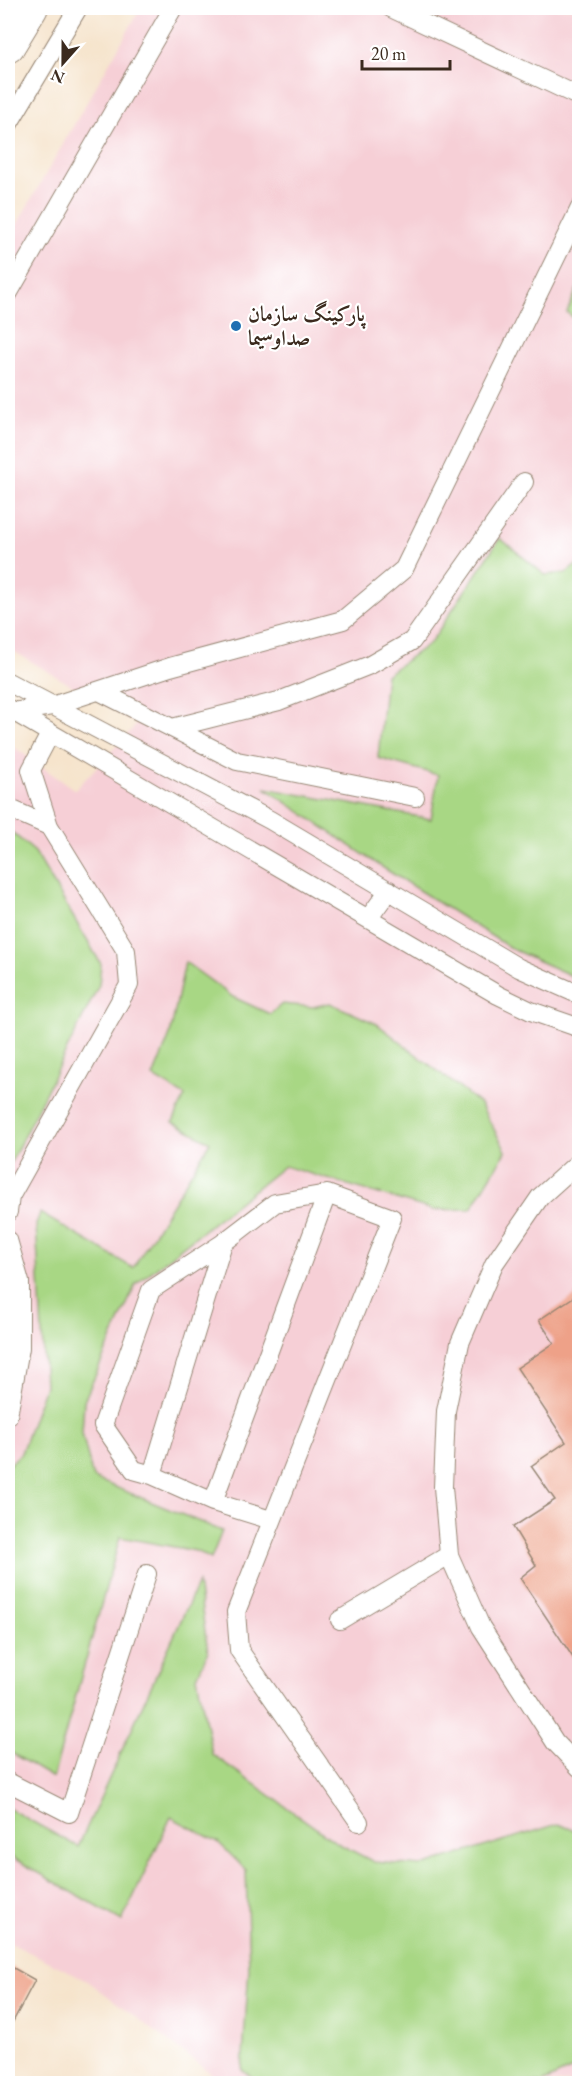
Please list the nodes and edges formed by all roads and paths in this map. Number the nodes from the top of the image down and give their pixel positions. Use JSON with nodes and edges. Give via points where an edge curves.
{"nodes":[{"id":1,"x":31,"y":8,"type":"edge"},
{"id":2,"x":78,"y":8,"type":"edge"},
{"id":3,"x":173,"y":8,"type":"edge"},
{"id":4,"x":391,"y":8,"type":"edge"},
{"id":5,"x":8,"y":46,"type":"edge"},
{"id":6,"x":579,"y":98,"type":"edge"},
{"id":7,"x":8,"y":125,"type":"edge"},
{"id":8,"x":579,"y":208,"type":"edge"},
{"id":9,"x":8,"y":294,"type":"edge"},
{"id":10,"x":524,"y":482,"type":"dead end"},
{"id":11,"x":8,"y":682,"type":"edge"},
{"id":12,"x":99,"y":691,"type":"junction"},
{"id":13,"x":52,"y":706,"type":"junction"},
{"id":14,"x":10,"y":710,"type":"edge"},
{"id":15,"x":172,"y":728,"type":"junction"},
{"id":16,"x":50,"y":734,"type":"junction"},
{"id":17,"x":170,"y":768,"type":"junction"},
{"id":18,"x":153,"y":794,"type":"junction"},
{"id":19,"x":415,"y":797,"type":"dead end"},
{"id":20,"x":8,"y":808,"type":"edge"},
{"id":21,"x":50,"y":826,"type":"junction"},
{"id":22,"x":389,"y":890,"type":"junction"},
{"id":23,"x":368,"y":920,"type":"junction"},
{"id":24,"x":579,"y":995,"type":"edge"},
{"id":25,"x":579,"y":1028,"type":"edge"},
{"id":26,"x":579,"y":1161,"type":"edge"},
{"id":27,"x":327,"y":1194,"type":"junction"},
{"id":28,"x":8,"y":1212,"type":"edge"},
{"id":29,"x":8,"y":1240,"type":"edge"},
{"id":30,"x":223,"y":1242,"type":"junction"},
{"id":31,"x":8,"y":1416,"type":"edge"},
{"id":32,"x":152,"y":1476,"type":"junction"},
{"id":33,"x":213,"y":1502,"type":"junction"},
{"id":34,"x":272,"y":1520,"type":"junction"},
{"id":35,"x":449,"y":1555,"type":"junction"},
{"id":36,"x":147,"y":1574,"type":"dead end"},
{"id":37,"x":340,"y":1620,"type":"dead end"},
{"id":38,"x":579,"y":1768,"type":"edge"},
{"id":39,"x":8,"y":1782,"type":"edge"},
{"id":40,"x":359,"y":1822,"type":"dead end"}],
"edges":[{"from":1,"to":5,"type":"main road"},
{"from":2,"to":7,"type":"lane"},
{"from":3,"to":9,"type":"lane"},
{"from":4,"to":6,"type":"lane"},
{"from":8,"to":12,"type":"lane","via":[[404,569],[343,620],[170,667]]},
{"from":10,"to":15,"type":"lane","via":[[412,641],[370,665],[279,701]]},
{"from":11,"to":13,"type":"lane"},
{"from":12,"to":13,"type":"lane"},
{"from":12,"to":15,"type":"lane"},
{"from":13,"to":14,"type":"lane"},
{"from":13,"to":17,"type":"lane"},
{"from":14,"to":16,"type":"lane"},
{"from":15,"to":19,"type":"lane","via":[[237,761]]},
{"from":16,"to":18,"type":"lane"},
{"from":16,"to":21,"type":"lane","via":[[31,770]]},
{"from":17,"to":18,"type":"lane"},
{"from":17,"to":22,"type":"lane","via":[[270,820]]},
{"from":18,"to":23,"type":"lane"},
{"from":20,"to":21,"type":"lane"},
{"from":21,"to":28,"type":"lane","via":[[126,951],[129,985],[10,1197]]},
{"from":22,"to":23,"type":"lane"},
{"from":22,"to":24,"type":"lane","via":[[519,968]]},
{"from":23,"to":25,"type":"lane","via":[[498,995]]},
{"from":26,"to":35,"type":"lane","via":[[540,1197],[495,1264],[460,1343],[446,1411],[443,1487]]},
{"from":27,"to":30,"type":"lane","via":[[275,1203]]},
{"from":27,"to":33,"type":"lane"},
{"from":27,"to":34,"type":"lane","via":[[392,1218]]},
{"from":29,"to":31,"type":"lane","via":[[20,1282],[20,1348]]},
{"from":30,"to":32,"type":"lane"},
{"from":30,"to":32,"type":"lane","via":[[151,1290],[103,1425],[134,1470]]},
{"from":32,"to":33,"type":"lane"},
{"from":33,"to":34,"type":"lane"},
{"from":34,"to":40,"type":"lane","via":[[236,1612],[239,1650]]},
{"from":35,"to":37,"type":"lane"},
{"from":35,"to":38,"type":"lane","via":[[482,1627],[555,1742]]},
{"from":36,"to":39,"type":"lane","via":[[69,1814]]}]}
